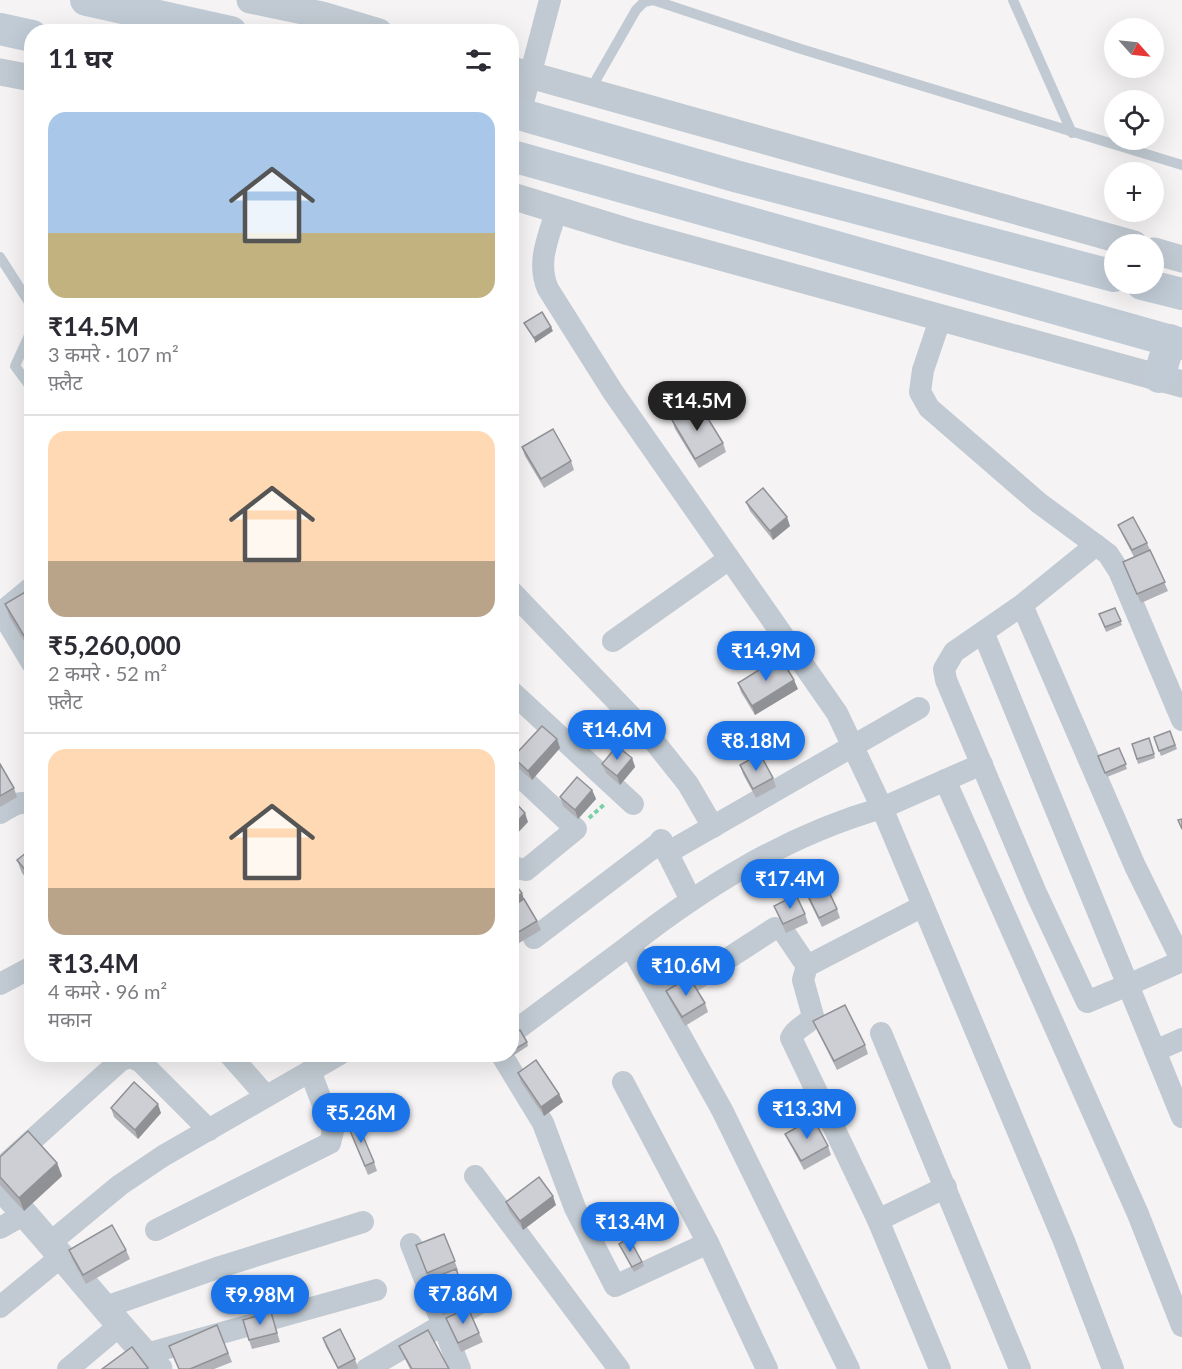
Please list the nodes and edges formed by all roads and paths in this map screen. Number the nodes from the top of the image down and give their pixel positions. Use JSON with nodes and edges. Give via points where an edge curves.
{"nodes":[{"id":1,"x":86,"y":0,"type":"edge"},
{"id":2,"x":249,"y":0,"type":"edge"},
{"id":3,"x":550,"y":0,"type":"edge"},
{"id":4,"x":1013,"y":0,"type":"edge"},
{"id":5,"x":195,"y":24,"type":"edge"},
{"id":6,"x":352,"y":24,"type":"edge"},
{"id":7,"x":0,"y":29,"type":"edge"},
{"id":8,"x":24,"y":34,"type":"edge"},
{"id":9,"x":0,"y":72,"type":"edge"},
{"id":10,"x":521,"y":73,"type":"edge"},
{"id":11,"x":24,"y":76,"type":"edge"},
{"id":12,"x":519,"y":89,"type":"edge"},
{"id":13,"x":589,"y":93,"type":"junction"},
{"id":14,"x":519,"y":114,"type":"edge"},
{"id":15,"x":1072,"y":133,"type":"junction"},
{"id":16,"x":519,"y":158,"type":"edge"},
{"id":17,"x":1182,"y":165,"type":"edge"},
{"id":18,"x":519,"y":198,"type":"edge"},
{"id":19,"x":557,"y":209,"type":"junction"},
{"id":20,"x":1104,"y":236,"type":"edge"},
{"id":21,"x":1164,"y":254,"type":"edge"},
{"id":22,"x":0,"y":257,"type":"edge"},
{"id":23,"x":1182,"y":260,"type":"edge"},
{"id":24,"x":1104,"y":273,"type":"edge"},
{"id":25,"x":1164,"y":290,"type":"edge"},
{"id":26,"x":24,"y":294,"type":"edge"},
{"id":27,"x":1182,"y":294,"type":"edge"},
{"id":28,"x":941,"y":317,"type":"junction"},
{"id":29,"x":1176,"y":342,"type":"edge"},
{"id":30,"x":24,"y":346,"type":"edge"},
{"id":31,"x":24,"y":378,"type":"edge"},
{"id":32,"x":1171,"y":381,"type":"edge"},
{"id":33,"x":1096,"y":545,"type":"junction"},
{"id":34,"x":729,"y":559,"type":"junction"},
{"id":35,"x":24,"y":593,"type":"edge"},
{"id":36,"x":519,"y":599,"type":"edge"},
{"id":37,"x":1022,"y":605,"type":"junction"},
{"id":38,"x":0,"y":612,"type":"edge"},
{"id":39,"x":983,"y":632,"type":"junction"},
{"id":40,"x":613,"y":641,"type":"dead end"},
{"id":41,"x":24,"y":650,"type":"edge"},
{"id":42,"x":519,"y":698,"type":"edge"},
{"id":43,"x":919,"y":708,"type":"dead end"},
{"id":44,"x":1182,"y":720,"type":"edge"},
{"id":45,"x":854,"y":745,"type":"junction"},
{"id":46,"x":982,"y":764,"type":"junction"},
{"id":47,"x":519,"y":776,"type":"edge"},
{"id":48,"x":945,"y":780,"type":"junction"},
{"id":49,"x":627,"y":797,"type":"joint"},
{"id":50,"x":24,"y":802,"type":"edge"},
{"id":51,"x":882,"y":808,"type":"junction"},
{"id":52,"x":0,"y":813,"type":"edge"},
{"id":53,"x":713,"y":827,"type":"junction"},
{"id":54,"x":576,"y":829,"type":"junction"},
{"id":55,"x":662,"y":842,"type":"junction"},
{"id":56,"x":519,"y":868,"type":"edge"},
{"id":57,"x":691,"y":900,"type":"junction"},
{"id":58,"x":923,"y":906,"type":"junction"},
{"id":59,"x":534,"y":938,"type":"dead end"},
{"id":60,"x":630,"y":945,"type":"junction"},
{"id":61,"x":1182,"y":961,"type":"edge"},
{"id":62,"x":807,"y":966,"type":"junction"},
{"id":63,"x":24,"y":971,"type":"edge"},
{"id":64,"x":0,"y":984,"type":"edge"},
{"id":65,"x":1128,"y":984,"type":"junction"},
{"id":66,"x":663,"y":1000,"type":"junction"},
{"id":67,"x":519,"y":1028,"type":"edge"},
{"id":68,"x":880,"y":1033,"type":"dead end"},
{"id":69,"x":1182,"y":1039,"type":"edge"},
{"id":70,"x":1155,"y":1051,"type":"junction"},
{"id":71,"x":120,"y":1062,"type":"edge"},
{"id":72,"x":141,"y":1062,"type":"edge"},
{"id":73,"x":236,"y":1062,"type":"edge"},
{"id":74,"x":326,"y":1062,"type":"edge"},
{"id":75,"x":506,"y":1062,"type":"edge"},
{"id":76,"x":310,"y":1071,"type":"junction"},
{"id":77,"x":623,"y":1082,"type":"dead end"},
{"id":78,"x":266,"y":1096,"type":"junction"},
{"id":79,"x":1182,"y":1117,"type":"edge"},
{"id":80,"x":209,"y":1130,"type":"junction"},
{"id":81,"x":0,"y":1169,"type":"edge"},
{"id":82,"x":475,"y":1176,"type":"dead end"},
{"id":83,"x":0,"y":1187,"type":"edge"},
{"id":84,"x":946,"y":1187,"type":"junction"},
{"id":85,"x":25,"y":1214,"type":"junction"},
{"id":86,"x":878,"y":1220,"type":"junction"},
{"id":87,"x":363,"y":1222,"type":"dead end"},
{"id":88,"x":0,"y":1228,"type":"edge"},
{"id":89,"x":156,"y":1230,"type":"dead end"},
{"id":90,"x":708,"y":1243,"type":"junction"},
{"id":91,"x":411,"y":1244,"type":"dead end"},
{"id":92,"x":56,"y":1249,"type":"junction"},
{"id":93,"x":376,"y":1290,"type":"dead end"},
{"id":94,"x":485,"y":1300,"type":"dead end"},
{"id":95,"x":0,"y":1308,"type":"edge"},
{"id":96,"x":111,"y":1317,"type":"junction"},
{"id":97,"x":1182,"y":1326,"type":"edge"},
{"id":98,"x":442,"y":1327,"type":"junction"},
{"id":99,"x":153,"y":1362,"type":"edge"},
{"id":100,"x":371,"y":1368,"type":"edge"},
{"id":101,"x":68,"y":1369,"type":"edge"},
{"id":102,"x":460,"y":1369,"type":"edge"},
{"id":103,"x":619,"y":1369,"type":"edge"},
{"id":104,"x":767,"y":1369,"type":"edge"},
{"id":105,"x":849,"y":1369,"type":"edge"},
{"id":106,"x":940,"y":1369,"type":"edge"},
{"id":107,"x":1020,"y":1369,"type":"edge"},
{"id":108,"x":1113,"y":1369,"type":"edge"}],
"edges":[{"from":1,"to":5,"type":"main road"},
{"from":2,"to":6,"type":"street"},
{"from":3,"to":10,"type":"street"},
{"from":4,"to":15,"type":"lane"},
{"from":7,"to":8,"type":"main road"},
{"from":9,"to":11,"type":"street"},
{"from":10,"to":12,"type":"street"},
{"from":10,"to":13,"type":"street"},
{"from":13,"to":15,"type":"lane","via":[[636,10],[652,0]]},
{"from":13,"to":20,"type":"street"},
{"from":14,"to":24,"type":"main road","via":[[735,176]]},
{"from":15,"to":17,"type":"lane"},
{"from":16,"to":29,"type":"main road"},
{"from":18,"to":19,"type":"street"},
{"from":19,"to":28,"type":"street"},
{"from":19,"to":34,"type":"street","via":[[542,258],[542,275],[548,289],[613,392]]},
{"from":21,"to":23,"type":"street"},
{"from":22,"to":26,"type":"lane"},
{"from":25,"to":27,"type":"main road"},
{"from":28,"to":32,"type":"street"},
{"from":28,"to":33,"type":"street","via":[[920,392],[929,408],[984,458]]},
{"from":29,"to":32,"type":"main road"},
{"from":30,"to":31,"type":"lane","via":[[15,366]]},
{"from":33,"to":37,"type":"street"},
{"from":33,"to":44,"type":"street","via":[[1108,554],[1119,571]]},
{"from":34,"to":40,"type":"street"},
{"from":34,"to":45,"type":"street","via":[[818,686]]},
{"from":35,"to":38,"type":"street"},
{"from":36,"to":53,"type":"street","via":[[655,742],[694,792]]},
{"from":37,"to":39,"type":"street"},
{"from":37,"to":61,"type":"street","via":[[1135,866]]},
{"from":38,"to":41,"type":"street"},
{"from":39,"to":46,"type":"street","via":[[954,652],[944,669]]},
{"from":39,"to":65,"type":"street"},
{"from":42,"to":49,"type":"street"},
{"from":43,"to":45,"type":"street"},
{"from":45,"to":51,"type":"street"},
{"from":45,"to":53,"type":"street"},
{"from":46,"to":48,"type":"street"},
{"from":46,"to":65,"type":"street","via":[[1087,1002]]},
{"from":47,"to":54,"type":"street"},
{"from":48,"to":51,"type":"street"},
{"from":48,"to":97,"type":"street","via":[[1138,1214]]},
{"from":49,"to":54,"type":"path"},
{"from":50,"to":52,"type":"street"},
{"from":51,"to":57,"type":"street","via":[[839,821],[782,846]]},
{"from":51,"to":58,"type":"street"},
{"from":53,"to":55,"type":"street"},
{"from":54,"to":56,"type":"street","via":[[526,870]]},
{"from":55,"to":57,"type":"street"},
{"from":55,"to":59,"type":"street"},
{"from":57,"to":60,"type":"street"},
{"from":58,"to":62,"type":"street"},
{"from":58,"to":108,"type":"street","via":[[1064,1241]]},
{"from":60,"to":66,"type":"street"},
{"from":60,"to":67,"type":"street"},
{"from":61,"to":65,"type":"street"},
{"from":62,"to":66,"type":"street","via":[[784,932],[775,928]]},
{"from":62,"to":86,"type":"street","via":[[803,980],[813,1017],[795,1031],[791,1038],[793,1047]]},
{"from":63,"to":64,"type":"street"},
{"from":65,"to":70,"type":"street"},
{"from":66,"to":105,"type":"street","via":[[722,1110]]},
{"from":68,"to":84,"type":"street"},
{"from":69,"to":70,"type":"street"},
{"from":70,"to":79,"type":"street"},
{"from":71,"to":81,"type":"street"},
{"from":72,"to":80,"type":"street"},
{"from":73,"to":78,"type":"street"},
{"from":74,"to":76,"type":"street"},
{"from":75,"to":90,"type":"street","via":[[543,1123],[575,1208],[615,1286]]},
{"from":76,"to":78,"type":"street"},
{"from":76,"to":89,"type":"street","via":[[333,1131],[330,1143]]},
{"from":77,"to":90,"type":"street"},
{"from":78,"to":80,"type":"street"},
{"from":80,"to":92,"type":"street","via":[[120,1185]]},
{"from":82,"to":103,"type":"street"},
{"from":83,"to":85,"type":"street"},
{"from":84,"to":86,"type":"street"},
{"from":84,"to":107,"type":"street"},
{"from":85,"to":88,"type":"street"},
{"from":85,"to":92,"type":"street"},
{"from":86,"to":106,"type":"street"},
{"from":87,"to":96,"type":"street","via":[[220,1267]]},
{"from":90,"to":104,"type":"street"},
{"from":91,"to":98,"type":"street"},
{"from":92,"to":95,"type":"street"},
{"from":92,"to":96,"type":"street"},
{"from":93,"to":99,"type":"street"},
{"from":94,"to":98,"type":"street"},
{"from":96,"to":99,"type":"street"},
{"from":96,"to":101,"type":"street"},
{"from":98,"to":100,"type":"street"},
{"from":98,"to":102,"type":"street"}]}
